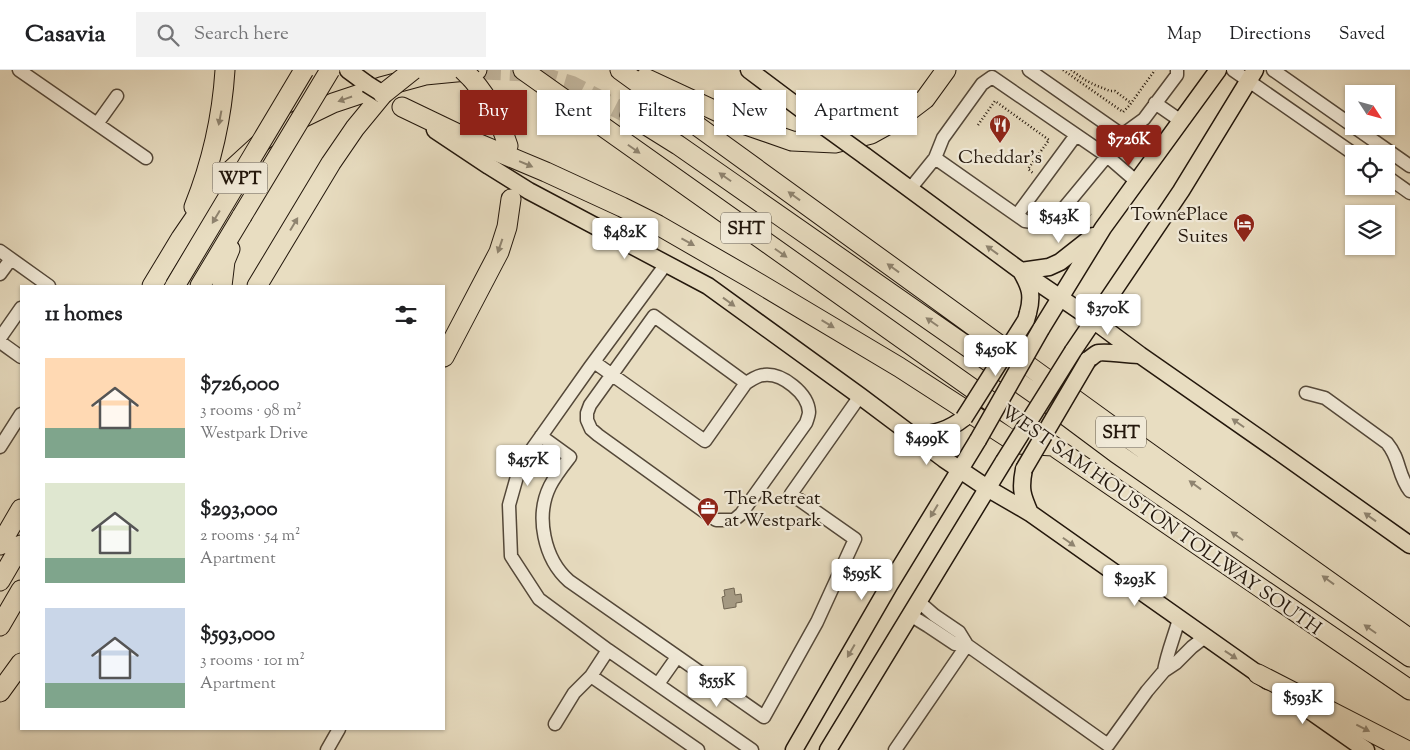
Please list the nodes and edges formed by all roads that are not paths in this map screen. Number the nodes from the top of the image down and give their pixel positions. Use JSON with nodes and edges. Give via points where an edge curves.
{"nodes":[{"id":1,"x":19,"y":70,"type":"edge"},
{"id":2,"x":225,"y":70,"type":"edge"},
{"id":3,"x":304,"y":70,"type":"edge"},
{"id":4,"x":330,"y":70,"type":"edge"},
{"id":5,"x":348,"y":70,"type":"edge"},
{"id":6,"x":413,"y":70,"type":"edge"},
{"id":7,"x":523,"y":70,"type":"edge"},
{"id":8,"x":620,"y":70,"type":"edge"},
{"id":9,"x":628,"y":70,"type":"edge"},
{"id":10,"x":749,"y":70,"type":"edge"},
{"id":11,"x":946,"y":70,"type":"edge"},
{"id":12,"x":1029,"y":70,"type":"edge"},
{"id":13,"x":1177,"y":70,"type":"edge"},
{"id":14,"x":1218,"y":70,"type":"edge"},
{"id":15,"x":1233,"y":70,"type":"edge"},
{"id":16,"x":1273,"y":70,"type":"edge"},
{"id":17,"x":471,"y":73,"type":"edge"},
{"id":18,"x":994,"y":74,"type":"edge"},
{"id":19,"x":1252,"y":76,"type":"edge"},
{"id":20,"x":117,"y":96,"type":"dead end"},
{"id":21,"x":388,"y":102,"type":"junction"},
{"id":22,"x":1156,"y":103,"type":"junction"},
{"id":23,"x":1181,"y":121,"type":"junction"},
{"id":24,"x":97,"y":124,"type":"junction"},
{"id":25,"x":1122,"y":134,"type":"junction"},
{"id":26,"x":662,"y":135,"type":"edge"},
{"id":27,"x":1076,"y":135,"type":"junction"},
{"id":28,"x":508,"y":146,"type":"dead end"},
{"id":29,"x":1345,"y":147,"type":"edge"},
{"id":30,"x":1107,"y":156,"type":"junction"},
{"id":31,"x":146,"y":158,"type":"dead end"},
{"id":32,"x":934,"y":158,"type":"junction"},
{"id":33,"x":1410,"y":166,"type":"edge"},
{"id":34,"x":1137,"y":182,"type":"junction"},
{"id":35,"x":1395,"y":182,"type":"edge"},
{"id":36,"x":910,"y":189,"type":"junction"},
{"id":37,"x":1410,"y":193,"type":"edge"},
{"id":38,"x":511,"y":199,"type":"dead end"},
{"id":39,"x":1017,"y":215,"type":"junction"},
{"id":40,"x":242,"y":216,"type":"junction"},
{"id":41,"x":1103,"y":228,"type":"junction"},
{"id":42,"x":181,"y":238,"type":"junction"},
{"id":43,"x":0,"y":251,"type":"edge"},
{"id":44,"x":11,"y":259,"type":"junction"},
{"id":45,"x":666,"y":264,"type":"junction"},
{"id":46,"x":1021,"y":271,"type":"junction"},
{"id":47,"x":0,"y":274,"type":"edge"},
{"id":48,"x":42,"y":284,"type":"edge"},
{"id":49,"x":153,"y":285,"type":"edge"},
{"id":50,"x":176,"y":285,"type":"edge"},
{"id":51,"x":201,"y":285,"type":"edge"},
{"id":52,"x":222,"y":285,"type":"edge"},
{"id":53,"x":258,"y":285,"type":"edge"},
{"id":54,"x":1060,"y":298,"type":"junction"},
{"id":55,"x":20,"y":309,"type":"edge"},
{"id":56,"x":1093,"y":320,"type":"junction"},
{"id":57,"x":0,"y":338,"type":"edge"},
{"id":58,"x":0,"y":342,"type":"edge"},
{"id":59,"x":445,"y":355,"type":"edge"},
{"id":60,"x":1140,"y":355,"type":"junction"},
{"id":61,"x":20,"y":356,"type":"edge"},
{"id":62,"x":594,"y":362,"type":"junction"},
{"id":63,"x":612,"y":374,"type":"junction"},
{"id":64,"x":746,"y":383,"type":"junction"},
{"id":65,"x":1306,"y":393,"type":"dead end"},
{"id":66,"x":860,"y":396,"type":"junction"},
{"id":67,"x":20,"y":416,"type":"edge"},
{"id":68,"x":541,"y":436,"type":"junction"},
{"id":69,"x":914,"y":437,"type":"junction"},
{"id":70,"x":1054,"y":446,"type":"junction"},
{"id":71,"x":0,"y":447,"type":"edge"},
{"id":72,"x":959,"y":469,"type":"junction"},
{"id":73,"x":987,"y":488,"type":"junction"},
{"id":74,"x":1410,"y":491,"type":"edge"},
{"id":75,"x":20,"y":511,"type":"edge"},
{"id":76,"x":1030,"y":514,"type":"junction"},
{"id":77,"x":0,"y":545,"type":"edge"},
{"id":78,"x":1410,"y":545,"type":"edge"},
{"id":79,"x":20,"y":547,"type":"edge"},
{"id":80,"x":0,"y":581,"type":"edge"},
{"id":81,"x":20,"y":592,"type":"edge"},
{"id":82,"x":918,"y":601,"type":"junction"},
{"id":83,"x":910,"y":615,"type":"junction"},
{"id":84,"x":1178,"y":619,"type":"junction"},
{"id":85,"x":0,"y":626,"type":"edge"},
{"id":86,"x":1205,"y":638,"type":"junction"},
{"id":87,"x":1410,"y":639,"type":"edge"},
{"id":88,"x":967,"y":645,"type":"junction"},
{"id":89,"x":608,"y":650,"type":"junction"},
{"id":90,"x":677,"y":657,"type":"junction"},
{"id":91,"x":1410,"y":657,"type":"edge"},
{"id":92,"x":20,"y":664,"type":"edge"},
{"id":93,"x":1164,"y":671,"type":"junction"},
{"id":94,"x":1258,"y":674,"type":"junction"},
{"id":95,"x":590,"y":676,"type":"junction"},
{"id":96,"x":658,"y":684,"type":"junction"},
{"id":97,"x":1410,"y":690,"type":"edge"},
{"id":98,"x":0,"y":692,"type":"edge"},
{"id":99,"x":555,"y":724,"type":"dead end"},
{"id":100,"x":338,"y":730,"type":"edge"},
{"id":101,"x":737,"y":746,"type":"edge"},
{"id":102,"x":327,"y":750,"type":"edge"},
{"id":103,"x":698,"y":750,"type":"edge"},
{"id":104,"x":752,"y":750,"type":"edge"},
{"id":105,"x":794,"y":750,"type":"edge"},
{"id":106,"x":828,"y":750,"type":"edge"},
{"id":107,"x":895,"y":750,"type":"edge"},
{"id":108,"x":1366,"y":750,"type":"edge"},
{"id":109,"x":1406,"y":750,"type":"edge"}],
"edges":[{"from":1,"to":24,"type":"street"},
{"from":2,"to":42,"type":"highway","one_way":true,"via":[[223,103],[215,142],[203,184]]},
{"from":3,"to":50,"type":"highway","number":"WPT","one_way":true,"bridge":true},
{"from":4,"to":40,"type":"highway","number":"WPT","bridge":true},
{"from":5,"to":21,"type":"main road","bridge":true},
{"from":6,"to":21,"type":"highway","bridge":true},
{"from":7,"to":70,"type":"highway","name":"WEST SAM HOUSTON TOLLWAY SOUTH","number":"SHT","one_way":true},
{"from":87,"to":8,"type":"highway","number":"SHT","one_way":true},
{"from":9,"to":11,"type":"highway","via":[[746,125],[792,140],[835,143],[871,134],[900,118],[926,99]]},
{"from":10,"to":36,"type":"main road","bridge":true},
{"from":12,"to":25,"type":"street"},
{"from":13,"to":22,"type":"street","via":[[1177,75]]},
{"from":14,"to":23,"type":"main road"},
{"from":15,"to":19,"type":"street"},
{"from":16,"to":33,"type":"street"},
{"from":17,"to":28,"type":"highway","via":[[499,120]]},
{"from":17,"to":42,"type":"highway","one_way":true,"via":[[424,75],[382,86],[332,103],[296,121],[265,139],[230,171]]},
{"from":18,"to":27,"type":"street"},
{"from":18,"to":32,"type":"street","via":[[982,84],[943,138]]},
{"from":19,"to":29,"type":"street"},
{"from":19,"to":56,"type":"main road","via":[[1181,191]]},
{"from":20,"to":24,"type":"street"},
{"from":21,"to":45,"type":"main road","via":[[529,191]]},
{"from":53,"to":21,"type":"highway","one_way":true,"via":[[354,128]]},
{"from":21,"to":70,"type":"highway","one_way":true,"via":[[658,225],[899,367],[1018,444]]},
{"from":22,"to":23,"type":"street"},
{"from":22,"to":25,"type":"street","via":[[1144,119]]},
{"from":23,"to":34,"type":"main road"},
{"from":24,"to":31,"type":"street"},
{"from":25,"to":30,"type":"street"},
{"from":91,"to":26,"type":"highway","one_way":true},
{"from":27,"to":30,"type":"street"},
{"from":27,"to":39,"type":"street"},
{"from":30,"to":34,"type":"street"},
{"from":30,"to":39,"type":"street","via":[[1054,220],[1040,223],[1025,221]]},
{"from":32,"to":36,"type":"street"},
{"from":32,"to":39,"type":"street"},
{"from":34,"to":41,"type":"main road"},
{"from":35,"to":37,"type":"street"},
{"from":46,"to":36,"type":"main road","one_way":true},
{"from":38,"to":59,"type":"highway","one_way":true,"via":[[507,227],[498,252]]},
{"from":40,"to":51,"type":"highway","number":"WPT"},
{"from":40,"to":52,"type":"highway","via":[[225,262]]},
{"from":41,"to":46,"type":"main road","via":[[1060,262]]},
{"from":41,"to":54,"type":"main road"},
{"from":42,"to":49,"type":"highway"},
{"from":43,"to":44,"type":"street"},
{"from":44,"to":47,"type":"street"},
{"from":44,"to":48,"type":"street"},
{"from":45,"to":62,"type":"street"},
{"from":45,"to":66,"type":"main road","one_way":true,"via":[[708,286]]},
{"from":46,"to":54,"type":"main road"},
{"from":46,"to":69,"type":"main road","bridge":true,"via":[[1031,294],[1026,320],[964,418],[954,426]]},
{"from":54,"to":56,"type":"main road"},
{"from":54,"to":72,"type":"main road","bridge":true},
{"from":55,"to":57,"type":"street"},
{"from":56,"to":60,"type":"main road"},
{"from":56,"to":73,"type":"main road","bridge":true},
{"from":58,"to":61,"type":"street"},
{"from":60,"to":76,"type":"main road","bridge":true,"via":[[1106,352],[1088,360],[1024,469],[1021,484]]},
{"from":78,"to":60,"type":"main road","one_way":true},
{"from":62,"to":63,"type":"street"},
{"from":62,"to":68,"type":"street"},
{"from":63,"to":64,"type":"street","via":[[654,316]]},
{"from":63,"to":64,"type":"street","via":[[705,441]]},
{"from":63,"to":64,"type":"street","via":[[590,405],[587,420],[591,429],[716,520],[734,520],[741,514],[806,423],[809,413],[806,402],[788,381],[762,374]]},
{"from":65,"to":74,"type":"street","via":[[1325,398],[1387,443]]},
{"from":66,"to":69,"type":"main road"},
{"from":66,"to":90,"type":"street","via":[[791,494],[856,539],[818,622],[764,717]]},
{"from":67,"to":71,"type":"street"},
{"from":68,"to":89,"type":"street","via":[[520,466],[509,505],[511,556],[540,599]]},
{"from":68,"to":90,"type":"street","via":[[570,457],[550,485],[542,521],[549,553],[559,573]]},
{"from":69,"to":72,"type":"main road"},
{"from":70,"to":97,"type":"highway","name":"WEST SAM HOUSTON TOLLWAY SOUTH","number":"SHT"},
{"from":72,"to":73,"type":"main road"},
{"from":72,"to":105,"type":"main road","one_way":true},
{"from":73,"to":76,"type":"main road"},
{"from":73,"to":82,"type":"main road"},
{"from":75,"to":77,"type":"highway"},
{"from":76,"to":84,"type":"main road","one_way":true},
{"from":79,"to":80,"type":"highway"},
{"from":81,"to":85,"type":"highway"},
{"from":82,"to":83,"type":"main road"},
{"from":82,"to":88,"type":"street","via":[[959,632]]},
{"from":83,"to":88,"type":"street","via":[[955,644]]},
{"from":83,"to":106,"type":"main road"},
{"from":84,"to":86,"type":"main road"},
{"from":84,"to":93,"type":"street"},
{"from":86,"to":93,"type":"street"},
{"from":86,"to":94,"type":"main road","one_way":true},
{"from":88,"to":93,"type":"street","via":[[1108,745]]},
{"from":88,"to":107,"type":"street"},
{"from":89,"to":95,"type":"street"},
{"from":89,"to":96,"type":"street"},
{"from":90,"to":96,"type":"street"},
{"from":92,"to":98,"type":"highway"},
{"from":94,"to":108,"type":"main road"},
{"from":94,"to":109,"type":"highway","one_way":true},
{"from":95,"to":99,"type":"street","via":[[574,693]]},
{"from":95,"to":103,"type":"street"},
{"from":96,"to":101,"type":"street"},
{"from":100,"to":102,"type":"street"},
{"from":101,"to":104,"type":"street"}]}
